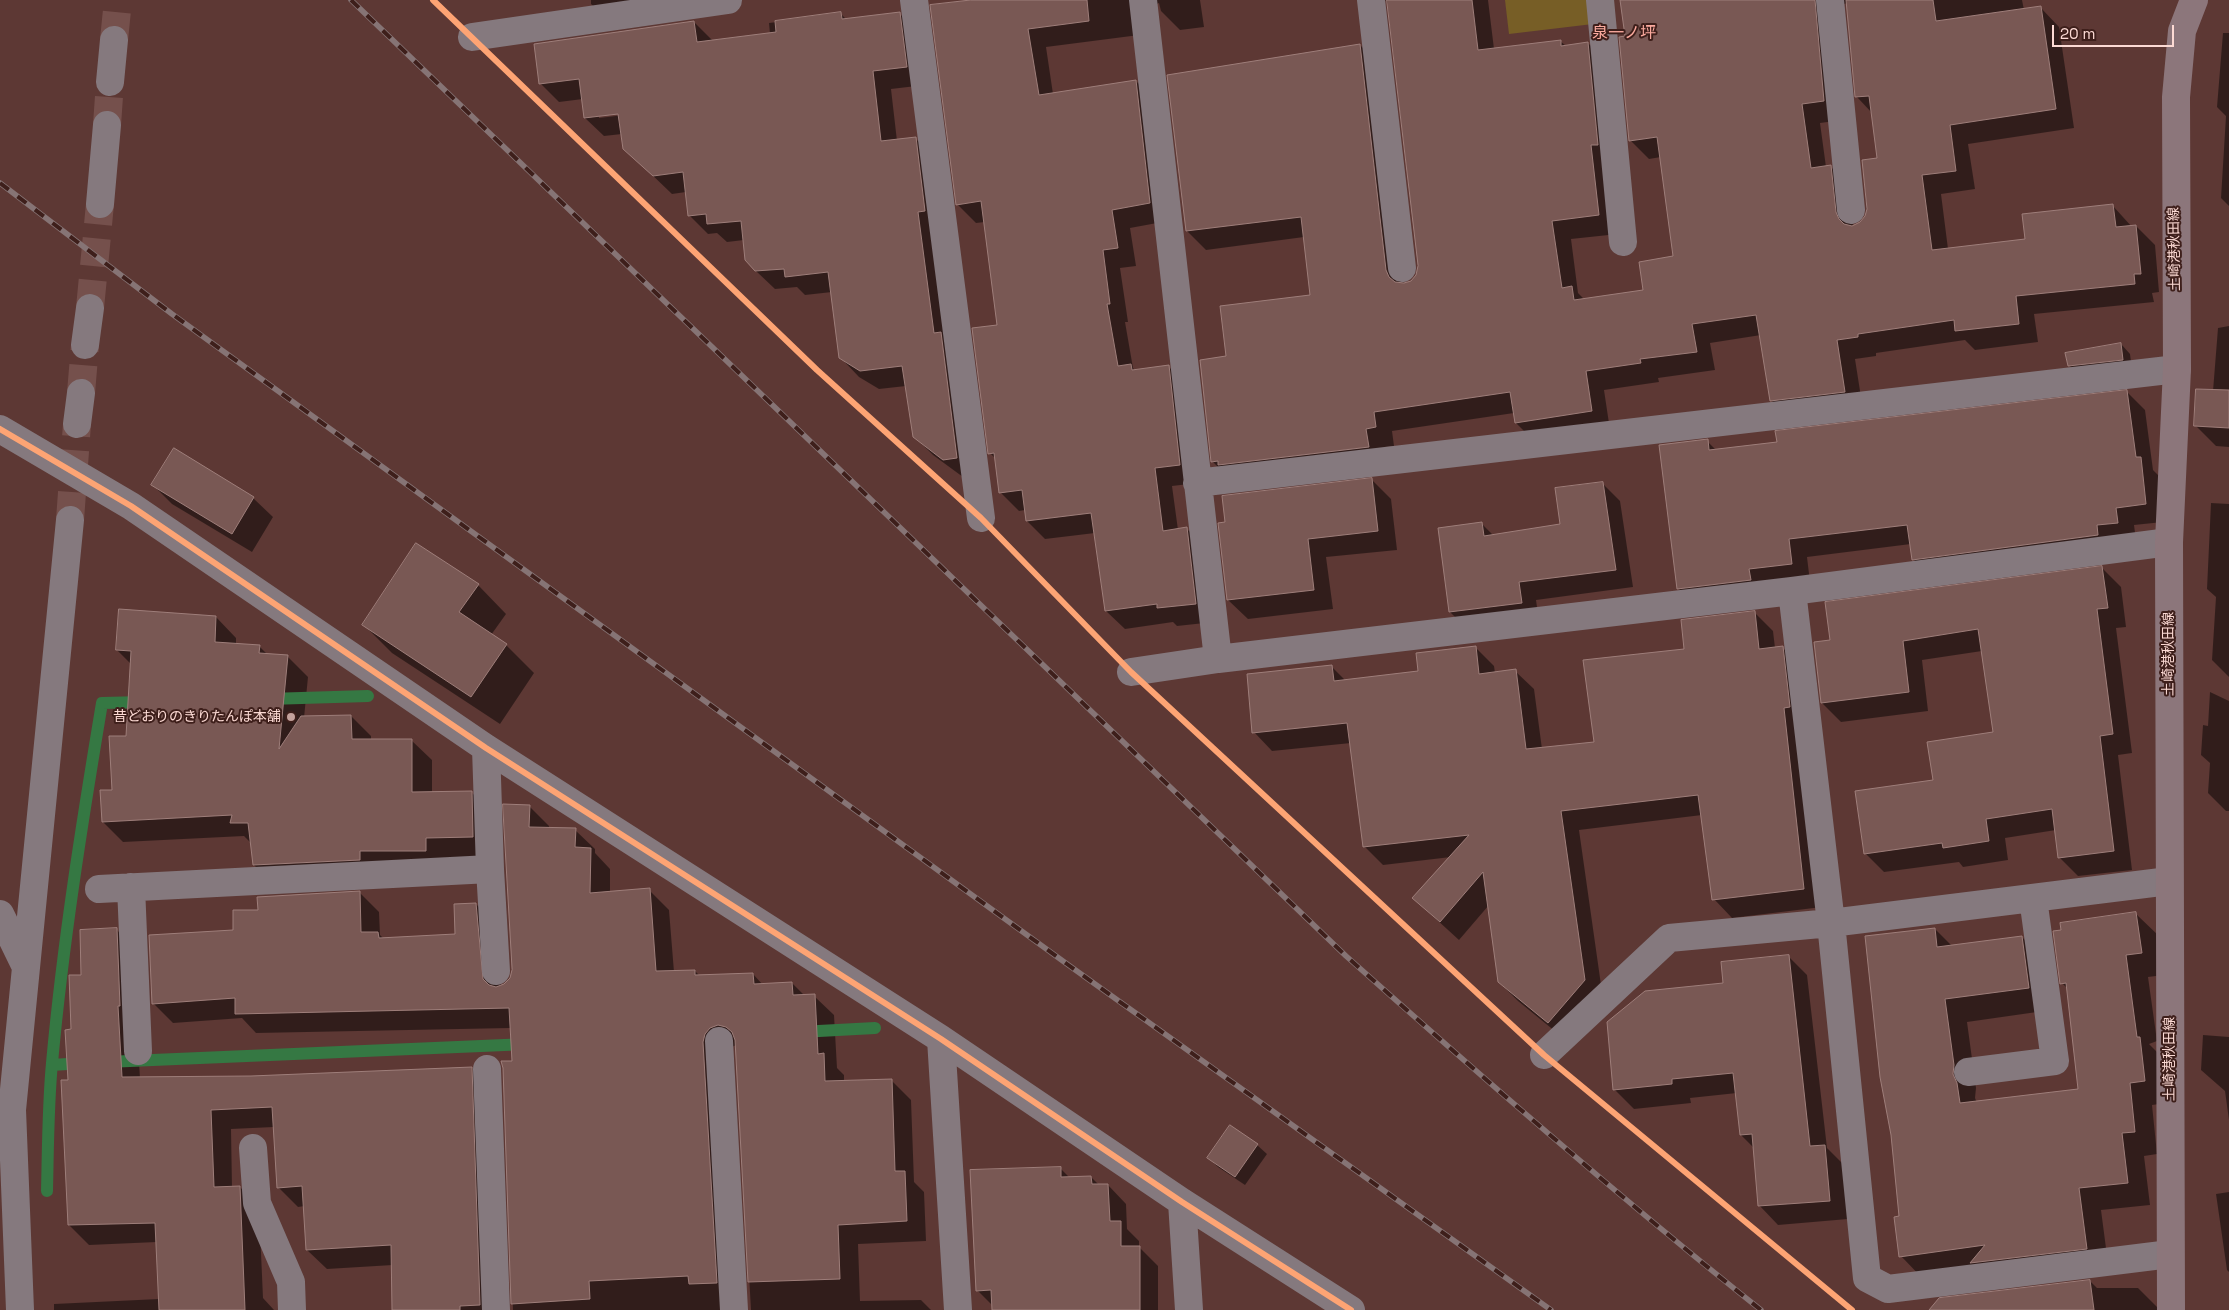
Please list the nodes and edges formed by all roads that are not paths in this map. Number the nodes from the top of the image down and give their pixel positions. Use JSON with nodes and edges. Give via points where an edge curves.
{"nodes":[{"id":1,"x":728,"y":0,"type":"edge"},
{"id":2,"x":914,"y":0,"type":"edge"},
{"id":3,"x":1144,"y":0,"type":"edge"},
{"id":4,"x":1370,"y":0,"type":"edge"},
{"id":5,"x":1600,"y":0,"type":"edge"},
{"id":6,"x":1830,"y":0,"type":"edge"},
{"id":7,"x":2194,"y":0,"type":"edge"},
{"id":8,"x":694,"y":2,"type":"edge"},
{"id":9,"x":472,"y":37,"type":"dead end"},
{"id":10,"x":114,"y":40,"type":"tunnel mouth"},
{"id":11,"x":110,"y":82,"type":"tunnel mouth"},
{"id":12,"x":107,"y":124,"type":"tunnel mouth"},
{"id":13,"x":100,"y":204,"type":"tunnel mouth"},
{"id":14,"x":1851,"y":210,"type":"dead end"},
{"id":15,"x":1623,"y":242,"type":"dead end"},
{"id":16,"x":1402,"y":268,"type":"dead end"},
{"id":17,"x":90,"y":308,"type":"tunnel mouth"},
{"id":18,"x":85,"y":345,"type":"tunnel mouth"},
{"id":19,"x":2177,"y":369,"type":"junction"},
{"id":20,"x":81,"y":393,"type":"tunnel mouth"},
{"id":21,"x":77,"y":424,"type":"tunnel mouth"},
{"id":22,"x":0,"y":430,"type":"edge"},
{"id":23,"x":1197,"y":484,"type":"junction"},
{"id":24,"x":981,"y":518,"type":"dead end"},
{"id":25,"x":70,"y":520,"type":"tunnel mouth"},
{"id":26,"x":2169,"y":542,"type":"junction"},
{"id":27,"x":1792,"y":590,"type":"junction"},
{"id":28,"x":1218,"y":659,"type":"junction"},
{"id":29,"x":1131,"y":672,"type":"dead end"},
{"id":30,"x":486,"y":748,"type":"junction"},
{"id":31,"x":490,"y":869,"type":"junction"},
{"id":32,"x":2169,"y":881,"type":"junction"},
{"id":33,"x":131,"y":887,"type":"junction"},
{"id":34,"x":98,"y":889,"type":"dead end"},
{"id":35,"x":2033,"y":898,"type":"junction"},
{"id":36,"x":0,"y":914,"type":"edge"},
{"id":37,"x":1831,"y":923,"type":"junction"},
{"id":38,"x":25,"y":965,"type":"junction"},
{"id":39,"x":496,"y":970,"type":"dead end"},
{"id":40,"x":941,"y":1039,"type":"junction"},
{"id":41,"x":719,"y":1041,"type":"dead end"},
{"id":42,"x":138,"y":1051,"type":"dead end"},
{"id":43,"x":1544,"y":1055,"type":"dead end"},
{"id":44,"x":487,"y":1069,"type":"dead end"},
{"id":45,"x":1968,"y":1072,"type":"dead end"},
{"id":46,"x":253,"y":1148,"type":"dead end"},
{"id":47,"x":1182,"y":1202,"type":"junction"},
{"id":48,"x":8,"y":1238,"type":"edge"},
{"id":49,"x":2170,"y":1254,"type":"junction"},
{"id":50,"x":20,"y":1310,"type":"edge"},
{"id":51,"x":292,"y":1310,"type":"edge"},
{"id":52,"x":496,"y":1310,"type":"edge"},
{"id":53,"x":734,"y":1310,"type":"edge"},
{"id":54,"x":958,"y":1310,"type":"edge"},
{"id":55,"x":1189,"y":1310,"type":"edge"},
{"id":56,"x":1351,"y":1310,"type":"edge"},
{"id":57,"x":2171,"y":1310,"type":"edge"}],
"edges":[{"from":1,"to":8,"type":"street"},
{"from":2,"to":24,"type":"street"},
{"from":3,"to":23,"type":"street"},
{"from":4,"to":16,"type":"street"},
{"from":5,"to":15,"type":"street"},
{"from":6,"to":14,"type":"street"},
{"from":7,"to":19,"type":"main road","name":"土崎港秋田線","via":[[2182,31],[2176,97]]},
{"from":8,"to":9,"type":"street"},
{"from":10,"to":11,"type":"street"},
{"from":12,"to":13,"type":"street"},
{"from":17,"to":18,"type":"street"},
{"from":19,"to":23,"type":"street"},
{"from":19,"to":26,"type":"main road","name":"土崎港秋田線"},
{"from":20,"to":21,"type":"street"},
{"from":22,"to":30,"type":"street","via":[[131,506]]},
{"from":23,"to":28,"type":"street"},
{"from":25,"to":38,"type":"street"},
{"from":26,"to":27,"type":"street"},
{"from":26,"to":32,"type":"main road","name":"土崎港秋田線"},
{"from":27,"to":28,"type":"street"},
{"from":27,"to":37,"type":"street"},
{"from":28,"to":29,"type":"street"},
{"from":30,"to":31,"type":"street"},
{"from":30,"to":40,"type":"street"},
{"from":31,"to":33,"type":"street"},
{"from":31,"to":39,"type":"street"},
{"from":32,"to":35,"type":"street"},
{"from":32,"to":49,"type":"main road","name":"土崎港秋田線"},
{"from":33,"to":34,"type":"street"},
{"from":33,"to":42,"type":"street"},
{"from":35,"to":37,"type":"street"},
{"from":35,"to":45,"type":"street","via":[[2054,1061]]},
{"from":36,"to":38,"type":"street"},
{"from":37,"to":43,"type":"street","via":[[1669,938]]},
{"from":37,"to":49,"type":"street","via":[[1867,1278],[1888,1289]]},
{"from":38,"to":48,"type":"street","via":[[12,1110]]},
{"from":40,"to":47,"type":"street"},
{"from":40,"to":54,"type":"street"},
{"from":41,"to":53,"type":"street"},
{"from":44,"to":52,"type":"street"},
{"from":46,"to":51,"type":"street","via":[[258,1203],[291,1282]]},
{"from":47,"to":55,"type":"street"},
{"from":47,"to":56,"type":"street"},
{"from":48,"to":50,"type":"street"},
{"from":49,"to":57,"type":"main road","name":"土崎港秋田線"}]}
